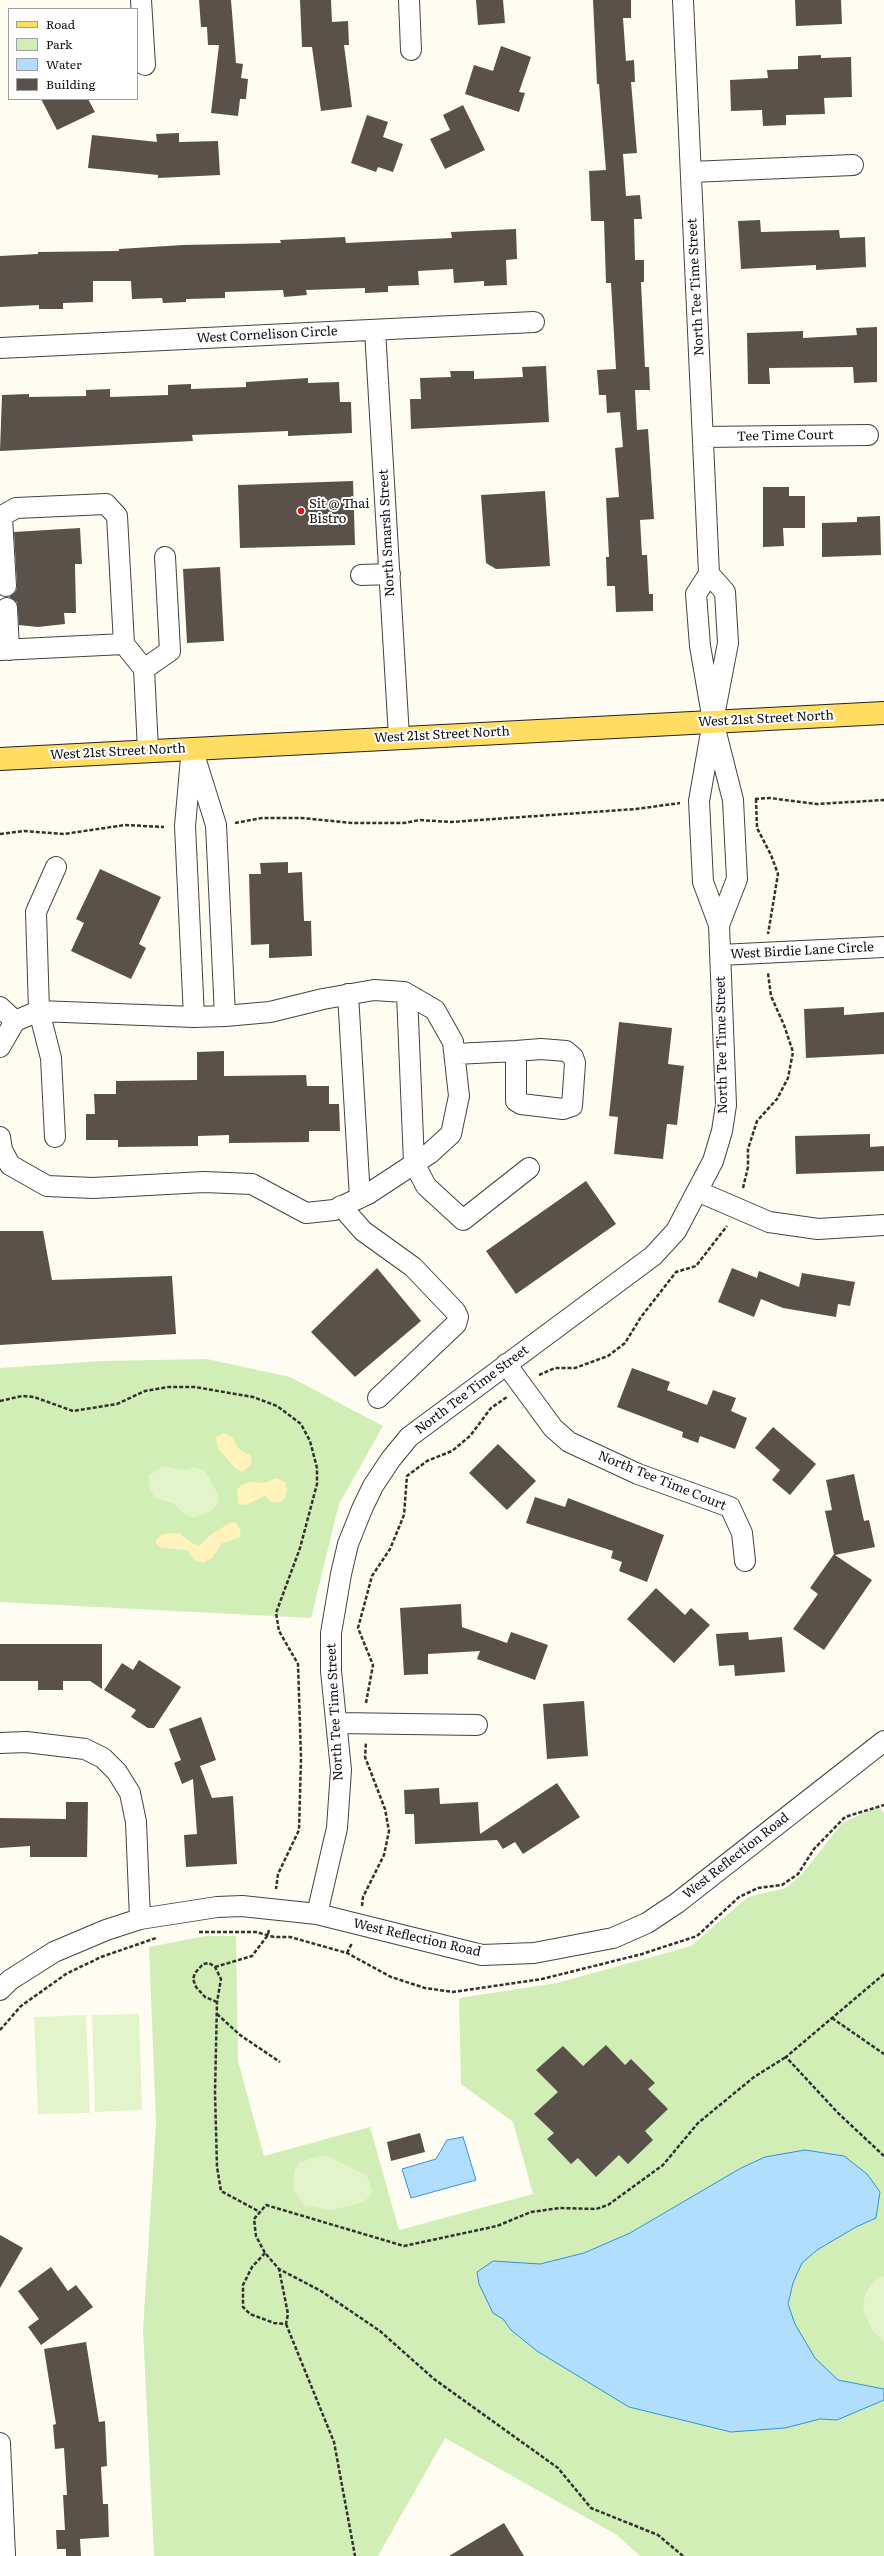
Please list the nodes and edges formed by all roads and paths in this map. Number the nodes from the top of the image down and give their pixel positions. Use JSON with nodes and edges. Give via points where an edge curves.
{"nodes":[{"id":1,"x":140,"y":0,"type":"edge"},
{"id":2,"x":409,"y":0,"type":"edge"},
{"id":3,"x":683,"y":0,"type":"edge"},
{"id":4,"x":411,"y":50,"type":"dead end"},
{"id":5,"x":145,"y":65,"type":"dead end"},
{"id":6,"x":853,"y":165,"type":"dead end"},
{"id":7,"x":690,"y":172,"type":"junction"},
{"id":8,"x":534,"y":322,"type":"dead end"},
{"id":9,"x":375,"y":330,"type":"junction"},
{"id":10,"x":0,"y":348,"type":"edge"},
{"id":11,"x":868,"y":435,"type":"dead end"},
{"id":12,"x":703,"y":437,"type":"junction"},
{"id":13,"x":1,"y":517,"type":"edge"},
{"id":14,"x":165,"y":557,"type":"dead end"},
{"id":15,"x":390,"y":574,"type":"junction"},
{"id":16,"x":709,"y":574,"type":"junction"},
{"id":17,"x":361,"y":575,"type":"dead end"},
{"id":18,"x":6,"y":586,"type":"dead end"},
{"id":19,"x":7,"y":608,"type":"dead end"},
{"id":20,"x":124,"y":644,"type":"junction"},
{"id":21,"x":4,"y":650,"type":"edge"},
{"id":22,"x":144,"y":669,"type":"junction"},
{"id":23,"x":884,"y":713,"type":"edge"},
{"id":24,"x":713,"y":721,"type":"junction"},
{"id":25,"x":399,"y":737,"type":"junction"},
{"id":26,"x":192,"y":748,"type":"junction"},
{"id":27,"x":148,"y":750,"type":"junction"},
{"id":28,"x":0,"y":759,"type":"edge"},
{"id":29,"x":756,"y":799,"type":"junction"},
{"id":30,"x":733,"y":800,"type":"junction"},
{"id":31,"x":884,"y":800,"type":"edge"},
{"id":32,"x":699,"y":801,"type":"junction"},
{"id":33,"x":216,"y":825,"type":"junction"},
{"id":34,"x":185,"y":826,"type":"junction"},
{"id":35,"x":0,"y":834,"type":"edge"},
{"id":36,"x":56,"y":867,"type":"dead end"},
{"id":37,"x":719,"y":924,"type":"junction"},
{"id":38,"x":884,"y":947,"type":"edge"},
{"id":39,"x":768,"y":953,"type":"junction"},
{"id":40,"x":720,"y":955,"type":"junction"},
{"id":41,"x":348,"y":994,"type":"junction"},
{"id":42,"x":407,"y":994,"type":"junction"},
{"id":43,"x":0,"y":1007,"type":"edge"},
{"id":44,"x":39,"y":1011,"type":"junction"},
{"id":45,"x":225,"y":1016,"type":"junction"},
{"id":46,"x":194,"y":1017,"type":"junction"},
{"id":47,"x":15,"y":1021,"type":"junction"},
{"id":48,"x":0,"y":1047,"type":"edge"},
{"id":49,"x":516,"y":1050,"type":"dead end"},
{"id":50,"x":455,"y":1054,"type":"junction"},
{"id":51,"x":0,"y":1137,"type":"edge"},
{"id":52,"x":55,"y":1137,"type":"dead end"},
{"id":53,"x":414,"y":1163,"type":"junction"},
{"id":54,"x":529,"y":1168,"type":"dead end"},
{"id":55,"x":5,"y":1169,"type":"edge"},
{"id":56,"x":696,"y":1191,"type":"junction"},
{"id":57,"x":360,"y":1198,"type":"junction"},
{"id":58,"x":341,"y":1206,"type":"junction"},
{"id":59,"x":735,"y":1207,"type":"junction"},
{"id":60,"x":884,"y":1225,"type":"edge"},
{"id":61,"x":506,"y":1364,"type":"junction"},
{"id":62,"x":522,"y":1386,"type":"junction"},
{"id":63,"x":378,"y":1398,"type":"dead end"},
{"id":64,"x":0,"y":1401,"type":"edge"},
{"id":65,"x":746,"y":1561,"type":"dead end"},
{"id":66,"x":337,"y":1723,"type":"junction"},
{"id":67,"x":366,"y":1723,"type":"junction"},
{"id":68,"x":478,"y":1725,"type":"dead end"},
{"id":69,"x":884,"y":1741,"type":"edge"},
{"id":70,"x":0,"y":1743,"type":"edge"},
{"id":71,"x":301,"y":1799,"type":"dead end"},
{"id":72,"x":316,"y":1914,"type":"junction"},
{"id":73,"x":140,"y":1919,"type":"junction"},
{"id":74,"x":359,"y":1924,"type":"junction"},
{"id":75,"x":347,"y":1953,"type":"dead end"},
{"id":76,"x":884,"y":1974,"type":"edge"},
{"id":77,"x":0,"y":1990,"type":"edge"},
{"id":78,"x":217,"y":2002,"type":"junction"},
{"id":79,"x":217,"y":2014,"type":"junction"},
{"id":80,"x":832,"y":2018,"type":"junction"},
{"id":81,"x":884,"y":2054,"type":"edge"},
{"id":82,"x":786,"y":2057,"type":"junction"},
{"id":83,"x":280,"y":2062,"type":"dead end"},
{"id":84,"x":884,"y":2156,"type":"edge"},
{"id":85,"x":260,"y":2212,"type":"junction"},
{"id":86,"x":265,"y":2253,"type":"junction"},
{"id":87,"x":279,"y":2269,"type":"junction"},
{"id":88,"x":286,"y":2324,"type":"junction"},
{"id":89,"x":0,"y":2443,"type":"edge"},
{"id":90,"x":5,"y":2556,"type":"edge"},
{"id":91,"x":355,"y":2556,"type":"edge"},
{"id":92,"x":682,"y":2556,"type":"edge"}],
"edges":[{"from":1,"to":5,"type":"street"},
{"from":2,"to":4,"type":"street"},
{"from":3,"to":7,"type":"street","name":"North Tee Time Street"},
{"from":6,"to":7,"type":"street"},
{"from":7,"to":12,"type":"street","name":"North Tee Time Street"},
{"from":8,"to":9,"type":"street","name":"West Cornelison Circle"},
{"from":9,"to":10,"type":"street","name":"West Cornelison Circle"},
{"from":9,"to":15,"type":"street","name":"North Smarsh Street"},
{"from":11,"to":12,"type":"street","name":"Tee Time Court"},
{"from":12,"to":16,"type":"street","name":"North Tee Time Street"},
{"from":13,"to":18,"type":"street"},
{"from":13,"to":20,"type":"street","via":[[16,508],[106,504],[117,516]]},
{"from":14,"to":22,"type":"street","via":[[170,651]]},
{"from":15,"to":17,"type":"street"},
{"from":15,"to":25,"type":"street","name":"North Smarsh Street"},
{"from":16,"to":24,"type":"street","name":"North Tee Time Street","via":[[696,594],[700,646]]},
{"from":16,"to":24,"type":"street","name":"North Tee Time Street","via":[[725,592],[728,643]]},
{"from":19,"to":21,"type":"street"},
{"from":20,"to":21,"type":"street"},
{"from":20,"to":22,"type":"street"},
{"from":22,"to":27,"type":"street"},
{"from":23,"to":24,"type":"main road","name":"West 21st Street North"},
{"from":24,"to":25,"type":"main road","name":"West 21st Street North"},
{"from":24,"to":30,"type":"street","name":"North Tee Time Street"},
{"from":24,"to":32,"type":"street","name":"North Tee Time Street"},
{"from":25,"to":26,"type":"main road","name":"West 21st Street North"},
{"from":26,"to":27,"type":"main road","name":"West 21st Street North"},
{"from":26,"to":33,"type":"street"},
{"from":26,"to":34,"type":"street"},
{"from":27,"to":28,"type":"main road","name":"West 21st Street North"},
{"from":29,"to":30,"type":"path"},
{"from":29,"to":31,"type":"path","via":[[817,804]]},
{"from":29,"to":39,"type":"path","via":[[757,828],[772,855],[778,874],[768,923]]},
{"from":30,"to":37,"type":"street","name":"North Tee Time Street","via":[[737,879]]},
{"from":32,"to":33,"type":"path","via":[[636,809],[451,822],[420,820],[404,823],[352,823],[302,818],[262,818]]},
{"from":32,"to":37,"type":"street","name":"North Tee Time Street","via":[[703,882]]},
{"from":33,"to":45,"type":"street"},
{"from":34,"to":35,"type":"path","via":[[125,825],[64,834],[24,831]]},
{"from":34,"to":46,"type":"street"},
{"from":36,"to":44,"type":"street","via":[[36,912]]},
{"from":37,"to":40,"type":"street","name":"North Tee Time Street"},
{"from":38,"to":39,"type":"street","name":"West Birdie Lane Circle"},
{"from":39,"to":40,"type":"street","name":"West Birdie Lane Circle"},
{"from":39,"to":59,"type":"path","via":[[771,996],[793,1052],[784,1085],[777,1099],[757,1121],[748,1149],[748,1167],[743,1189]]},
{"from":40,"to":56,"type":"street","name":"North Tee Time Street","via":[[726,1105],[722,1131],[713,1160]]},
{"from":41,"to":42,"type":"street","via":[[374,990]]},
{"from":41,"to":45,"type":"street","via":[[270,1012]]},
{"from":41,"to":57,"type":"street"},
{"from":42,"to":50,"type":"street","via":[[435,1010],[453,1042]]},
{"from":42,"to":53,"type":"street"},
{"from":43,"to":47,"type":"street"},
{"from":44,"to":46,"type":"street"},
{"from":44,"to":47,"type":"street"},
{"from":44,"to":52,"type":"street","via":[[51,1058]]},
{"from":45,"to":46,"type":"street"},
{"from":47,"to":48,"type":"street"},
{"from":49,"to":50,"type":"street"},
{"from":50,"to":53,"type":"street","via":[[459,1096],[451,1134]]},
{"from":51,"to":55,"type":"street"},
{"from":53,"to":54,"type":"street","via":[[426,1186],[462,1220]]},
{"from":53,"to":57,"type":"street"},
{"from":55,"to":58,"type":"street","via":[[47,1186],[93,1188],[204,1182],[252,1184],[306,1213],[334,1210]]},
{"from":56,"to":59,"type":"street"},
{"from":56,"to":61,"type":"street","name":"North Tee Time Street","via":[[676,1231],[653,1256]]},
{"from":57,"to":58,"type":"street"},
{"from":58,"to":63,"type":"street","via":[[363,1231],[414,1267],[458,1317],[456,1324]]},
{"from":59,"to":60,"type":"street","via":[[769,1222],[818,1229]]},
{"from":59,"to":62,"type":"path","via":[[728,1225],[696,1266],[676,1272],[646,1310],[625,1343],[608,1356],[575,1368],[555,1368]]},
{"from":61,"to":62,"type":"street","name":"North Tee Time Court"},
{"from":61,"to":66,"type":"street","name":"North Tee Time Street","via":[[409,1438],[373,1486],[362,1509],[342,1566],[331,1633],[331,1671]]},
{"from":62,"to":65,"type":"street","name":"North Tee Time Court","via":[[553,1428],[570,1442],[638,1474],[730,1507],[742,1533]]},
{"from":62,"to":67,"type":"path","via":[[492,1408],[470,1436],[452,1451],[427,1461],[407,1476],[404,1515],[390,1549],[372,1576],[358,1628],[373,1665],[366,1705]]},
{"from":64,"to":71,"type":"path","via":[[22,1396],[34,1397],[73,1411],[117,1404],[145,1391],[195,1386],[253,1397],[277,1406],[301,1424],[310,1441],[317,1468],[317,1484],[300,1548],[276,1613],[279,1631],[298,1664]]},
{"from":66,"to":67,"type":"street"},
{"from":66,"to":72,"type":"street","name":"North Tee Time Street","via":[[341,1770],[337,1828]]},
{"from":67,"to":68,"type":"street"},
{"from":67,"to":74,"type":"path","via":[[366,1757],[385,1810],[389,1831],[384,1855],[363,1897]]},
{"from":69,"to":74,"type":"street","name":"West Reflection Road","via":[[677,1903],[647,1923],[613,1938],[534,1953],[482,1954]]},
{"from":70,"to":73,"type":"street","via":[[26,1742],[85,1749],[103,1758],[117,1772],[130,1793],[136,1822]]},
{"from":72,"to":73,"type":"street","name":"West Reflection Road","via":[[242,1906],[189,1910]]},
{"from":72,"to":74,"type":"street","name":"West Reflection Road"},
{"from":73,"to":77,"type":"street","name":"West Reflection Road","via":[[54,1952],[10,1980]]},
{"from":74,"to":75,"type":"path","via":[[358,1932]]},
{"from":76,"to":80,"type":"path"},
{"from":78,"to":78,"type":"path","via":[[220,1973],[209,1963],[203,1964],[193,1979],[205,1997]]},
{"from":78,"to":79,"type":"path"},
{"from":79,"to":83,"type":"path","via":[[240,2035]]},
{"from":79,"to":85,"type":"path","via":[[216,2167],[221,2191]]},
{"from":80,"to":81,"type":"path"},
{"from":80,"to":82,"type":"path"},
{"from":82,"to":84,"type":"path","via":[[838,2113]]},
{"from":82,"to":85,"type":"path","via":[[754,2077],[698,2123],[663,2165],[608,2205],[596,2210],[560,2208],[531,2212],[497,2226],[404,2246],[266,2205]]},
{"from":85,"to":86,"type":"path","via":[[254,2219],[256,2236]]},
{"from":86,"to":87,"type":"path"},
{"from":86,"to":88,"type":"path","via":[[252,2267],[242,2285],[243,2308],[250,2314],[274,2323]]},
{"from":87,"to":88,"type":"path","via":[[288,2314]]},
{"from":87,"to":92,"type":"path","via":[[321,2291],[380,2331],[434,2379],[558,2468],[591,2508],[658,2535]]},
{"from":88,"to":91,"type":"path","via":[[334,2442]]},
{"from":89,"to":90,"type":"street"}]}
